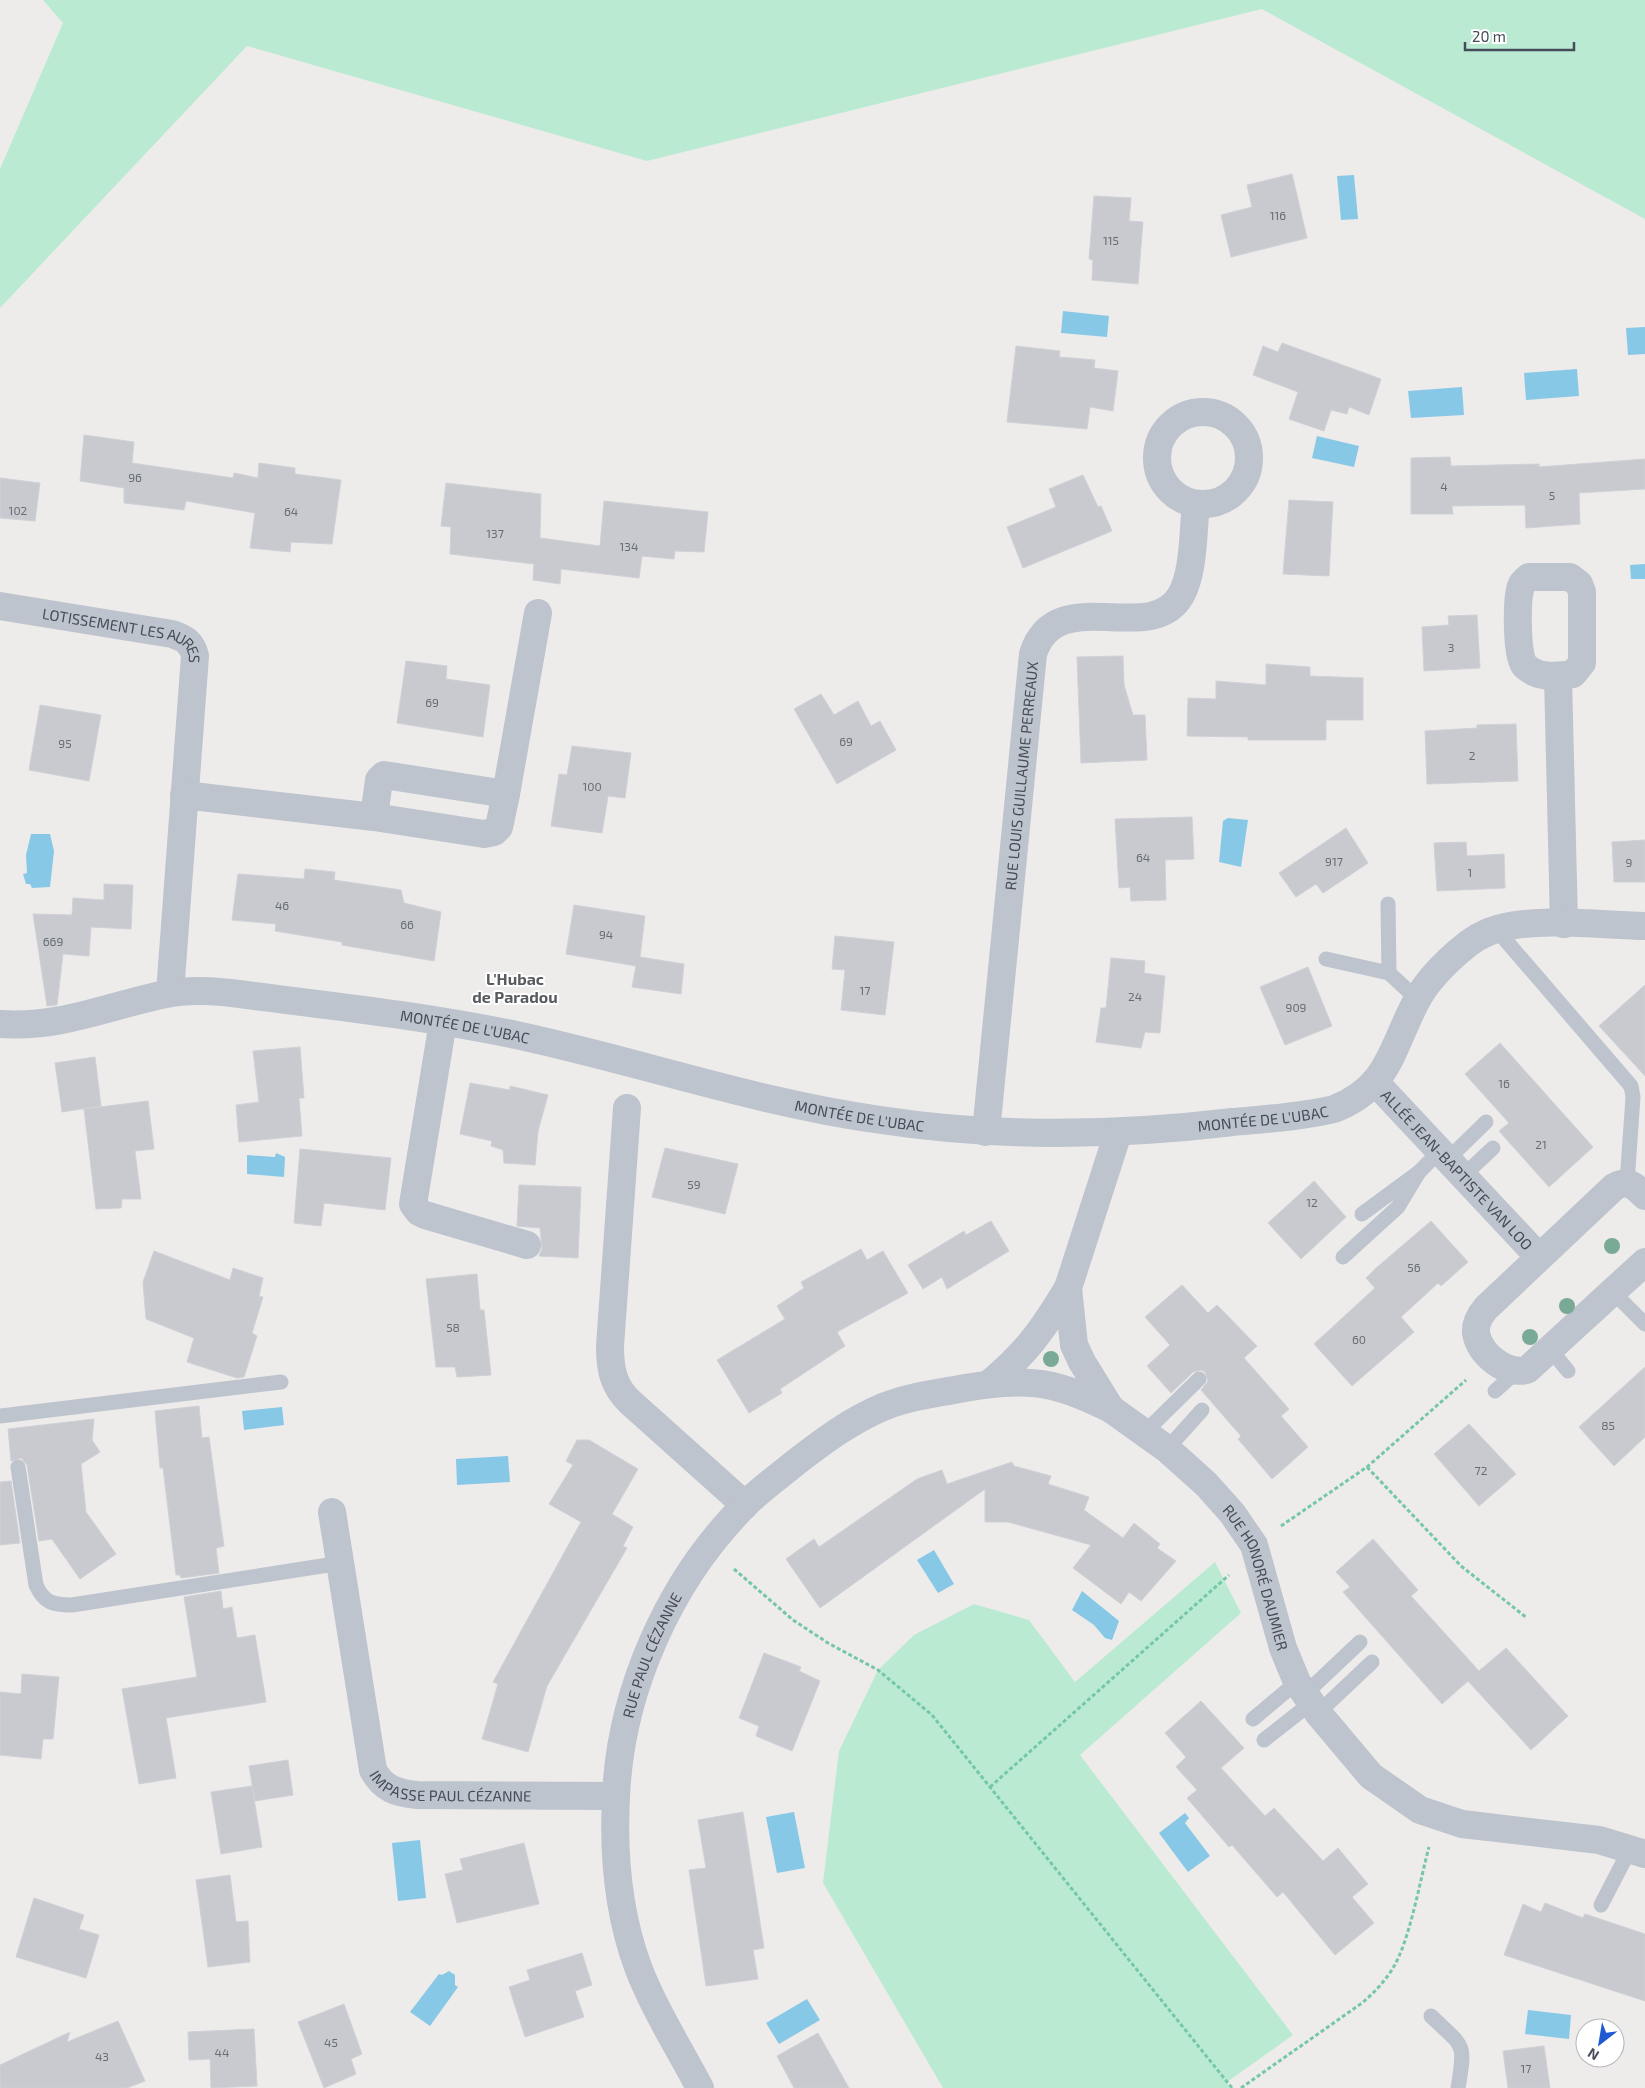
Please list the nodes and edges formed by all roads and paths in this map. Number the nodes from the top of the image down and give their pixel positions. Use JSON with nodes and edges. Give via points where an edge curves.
{"nodes":[{"id":1,"x":1196,"y":504,"type":"dead end"},
{"id":2,"x":0,"y":606,"type":"edge"},
{"id":3,"x":538,"y":613,"type":"dead end"},
{"id":4,"x":1558,"y":676,"type":"dead end"},
{"id":5,"x":506,"y":794,"type":"junction"},
{"id":6,"x":184,"y":795,"type":"junction"},
{"id":7,"x":374,"y":817,"type":"junction"},
{"id":8,"x":1388,"y":904,"type":"dead end"},
{"id":9,"x":1564,"y":924,"type":"junction"},
{"id":10,"x":1645,"y":926,"type":"edge"},
{"id":11,"x":1496,"y":929,"type":"junction"},
{"id":12,"x":1326,"y":959,"type":"dead end"},
{"id":13,"x":1389,"y":972,"type":"junction"},
{"id":14,"x":170,"y":993,"type":"junction"},
{"id":15,"x":1417,"y":999,"type":"junction"},
{"id":16,"x":443,"y":1022,"type":"junction"},
{"id":17,"x":0,"y":1024,"type":"edge"},
{"id":18,"x":1376,"y":1082,"type":"junction"},
{"id":19,"x":627,"y":1108,"type":"dead end"},
{"id":20,"x":1486,"y":1122,"type":"dead end"},
{"id":21,"x":986,"y":1132,"type":"junction"},
{"id":22,"x":1118,"y":1133,"type":"junction"},
{"id":23,"x":1493,"y":1148,"type":"dead end"},
{"id":24,"x":1451,"y":1161,"type":"junction"},
{"id":25,"x":1419,"y":1172,"type":"junction"},
{"id":26,"x":1636,"y":1190,"type":"edge"},
{"id":27,"x":1362,"y":1214,"type":"dead end"},
{"id":28,"x":527,"y":1245,"type":"dead end"},
{"id":29,"x":1344,"y":1257,"type":"dead end"},
{"id":30,"x":1538,"y":1257,"type":"junction"},
{"id":31,"x":1643,"y":1269,"type":"edge"},
{"id":32,"x":1068,"y":1288,"type":"junction"},
{"id":33,"x":1613,"y":1292,"type":"junction"},
{"id":34,"x":1645,"y":1324,"type":"edge"},
{"id":35,"x":1550,"y":1350,"type":"junction"},
{"id":36,"x":1491,"y":1357,"type":"junction"},
{"id":37,"x":1568,"y":1371,"type":"dead end"},
{"id":38,"x":1516,"y":1372,"type":"junction"},
{"id":39,"x":1199,"y":1379,"type":"dead end"},
{"id":40,"x":281,"y":1382,"type":"dead end"},
{"id":41,"x":989,"y":1384,"type":"junction"},
{"id":42,"x":1495,"y":1391,"type":"dead end"},
{"id":43,"x":1111,"y":1408,"type":"junction"},
{"id":44,"x":1202,"y":1410,"type":"dead end"},
{"id":45,"x":0,"y":1416,"type":"edge"},
{"id":46,"x":1145,"y":1432,"type":"junction"},
{"id":47,"x":1167,"y":1449,"type":"junction"},
{"id":48,"x":18,"y":1467,"type":"dead end"},
{"id":49,"x":1367,"y":1467,"type":"junction"},
{"id":50,"x":745,"y":1505,"type":"junction"},
{"id":51,"x":332,"y":1512,"type":"dead end"},
{"id":52,"x":708,"y":1548,"type":"junction"},
{"id":53,"x":1255,"y":1548,"type":"junction"},
{"id":54,"x":341,"y":1563,"type":"junction"},
{"id":55,"x":1527,"y":1618,"type":"dead end"},
{"id":56,"x":1360,"y":1642,"type":"dead end"},
{"id":57,"x":1372,"y":1662,"type":"dead end"},
{"id":58,"x":1308,"y":1698,"type":"junction"},
{"id":59,"x":1252,"y":1720,"type":"dead end"},
{"id":60,"x":1264,"y":1740,"type":"dead end"},
{"id":61,"x":990,"y":1787,"type":"junction"},
{"id":62,"x":616,"y":1796,"type":"junction"},
{"id":63,"x":1437,"y":1817,"type":"junction"},
{"id":64,"x":1637,"y":1851,"type":"edge"},
{"id":65,"x":1601,"y":1905,"type":"dead end"},
{"id":66,"x":1431,"y":2016,"type":"dead end"},
{"id":67,"x":700,"y":2088,"type":"edge"},
{"id":68,"x":1232,"y":2088,"type":"edge"},
{"id":69,"x":1241,"y":2088,"type":"edge"},
{"id":70,"x":1458,"y":2088,"type":"edge"}],
"edges":[{"from":1,"to":21,"type":"street","name":"RUE LOUIS GUILLAUME PERREAUX","via":[[1188,578],[1172,606],[1146,616],[1064,619],[1049,627],[1033,654]]},
{"from":2,"to":6,"type":"street","name":"LOTISSEMENT LES AURES","via":[[172,634],[188,641],[195,656]]},
{"from":3,"to":5,"type":"street"},
{"from":4,"to":9,"type":"street"},
{"from":5,"to":7,"type":"street","via":[[499,827],[484,834]]},
{"from":5,"to":7,"type":"street","via":[[384,775],[379,780]]},
{"from":6,"to":7,"type":"street"},
{"from":6,"to":14,"type":"street","name":"LOTISSEMENT LES AURES"},
{"from":8,"to":13,"type":"lane"},
{"from":9,"to":10,"type":"street","name":"MONTÉE DE L'UBAC"},
{"from":9,"to":11,"type":"street","name":"MONTÉE DE L'UBAC","via":[[1529,924]]},
{"from":11,"to":15,"type":"street","name":"MONTÉE DE L'UBAC","via":[[1480,936],[1444,964]]},
{"from":11,"to":26,"type":"lane","via":[[1631,1086]]},
{"from":12,"to":13,"type":"lane"},
{"from":13,"to":15,"type":"lane"},
{"from":14,"to":16,"type":"street","name":"MONTÉE DE L'UBAC","via":[[252,996]]},
{"from":14,"to":17,"type":"street","name":"MONTÉE DE L'UBAC","via":[[75,1019],[41,1024]]},
{"from":15,"to":18,"type":"street","name":"MONTÉE DE L'UBAC","via":[[1391,1060]]},
{"from":16,"to":21,"type":"street","name":"MONTÉE DE L'UBAC","via":[[517,1036],[797,1104],[879,1120]]},
{"from":16,"to":28,"type":"street","via":[[413,1204],[425,1215]]},
{"from":18,"to":22,"type":"street","name":"MONTÉE DE L'UBAC","via":[[1355,1100],[1321,1112]]},
{"from":18,"to":24,"type":"street","name":"ALLÉE JEAN-BAPTISTE VAN LOO"},
{"from":19,"to":50,"type":"street","via":[[610,1346],[615,1383],[630,1402]]},
{"from":20,"to":24,"type":"lane"},
{"from":21,"to":22,"type":"street","name":"MONTÉE DE L'UBAC"},
{"from":22,"to":32,"type":"street","name":"RUE HONORÉ DAUMIER"},
{"from":23,"to":24,"type":"lane"},
{"from":24,"to":25,"type":"lane"},
{"from":24,"to":30,"type":"street","name":"ALLÉE JEAN-BAPTISTE VAN LOO"},
{"from":25,"to":27,"type":"lane"},
{"from":25,"to":29,"type":"lane","via":[[1398,1206]]},
{"from":26,"to":30,"type":"street","name":"ALLÉE JEAN-BAPTISTE VAN LOO","via":[[1621,1183],[1614,1187]]},
{"from":30,"to":36,"type":"street","name":"ALLÉE JEAN-BAPTISTE VAN LOO","via":[[1480,1315],[1476,1333]]},
{"from":31,"to":33,"type":"street"},
{"from":32,"to":41,"type":"street","via":[[1039,1336]]},
{"from":32,"to":43,"type":"street","name":"RUE HONORÉ DAUMIER","via":[[1074,1345]]},
{"from":33,"to":34,"type":"lane"},
{"from":33,"to":35,"type":"street"},
{"from":35,"to":37,"type":"lane"},
{"from":35,"to":38,"type":"street","via":[[1532,1367]]},
{"from":36,"to":38,"type":"street","name":"ALLÉE JEAN-BAPTISTE VAN LOO","via":[[1504,1368]]},
{"from":36,"to":49,"type":"path"},
{"from":38,"to":42,"type":"lane"},
{"from":39,"to":46,"type":"lane"},
{"from":40,"to":45,"type":"lane"},
{"from":41,"to":43,"type":"street","name":"RUE PAUL CÉZANNE","via":[[1050,1386]]},
{"from":41,"to":50,"type":"street","name":"RUE PAUL CÉZANNE","via":[[915,1397],[864,1416],[814,1448]]},
{"from":43,"to":46,"type":"street","name":"RUE HONORÉ DAUMIER"},
{"from":44,"to":47,"type":"lane"},
{"from":46,"to":47,"type":"street","name":"RUE HONORÉ DAUMIER"},
{"from":47,"to":53,"type":"street","name":"RUE HONORÉ DAUMIER","via":[[1219,1498]]},
{"from":48,"to":54,"type":"lane","via":[[36,1585],[41,1596],[59,1605]]},
{"from":49,"to":53,"type":"path"},
{"from":49,"to":55,"type":"path","via":[[1461,1566]]},
{"from":50,"to":52,"type":"street","name":"RUE PAUL CÉZANNE"},
{"from":51,"to":54,"type":"street","name":"IMPASSE PAUL CÉZANNE"},
{"from":52,"to":61,"type":"path","via":[[793,1620],[878,1670],[932,1715]]},
{"from":52,"to":62,"type":"street","name":"RUE PAUL CÉZANNE","via":[[668,1612],[639,1674],[627,1718]]},
{"from":53,"to":58,"type":"street","name":"RUE HONORÉ DAUMIER","via":[[1273,1614]]},
{"from":53,"to":61,"type":"path"},
{"from":54,"to":62,"type":"street","name":"IMPASSE PAUL CÉZANNE","via":[[373,1770],[379,1782],[401,1793],[418,1795]]},
{"from":56,"to":58,"type":"lane"},
{"from":57,"to":58,"type":"lane"},
{"from":58,"to":59,"type":"lane"},
{"from":58,"to":60,"type":"lane"},
{"from":58,"to":63,"type":"street","name":"RUE HONORÉ DAUMIER","via":[[1371,1776],[1405,1801]]},
{"from":61,"to":68,"type":"path"},
{"from":62,"to":67,"type":"street","name":"RUE PAUL CÉZANNE","via":[[618,1894],[629,1938],[652,1999]]},
{"from":63,"to":64,"type":"street","name":"RUE HONORÉ DAUMIER","via":[[1462,1824],[1599,1840]]},
{"from":63,"to":69,"type":"path","via":[[1403,1946],[1393,1968],[1362,2003]]},
{"from":64,"to":65,"type":"lane"},
{"from":66,"to":70,"type":"lane","via":[[1460,2044],[1463,2059]]}]}
